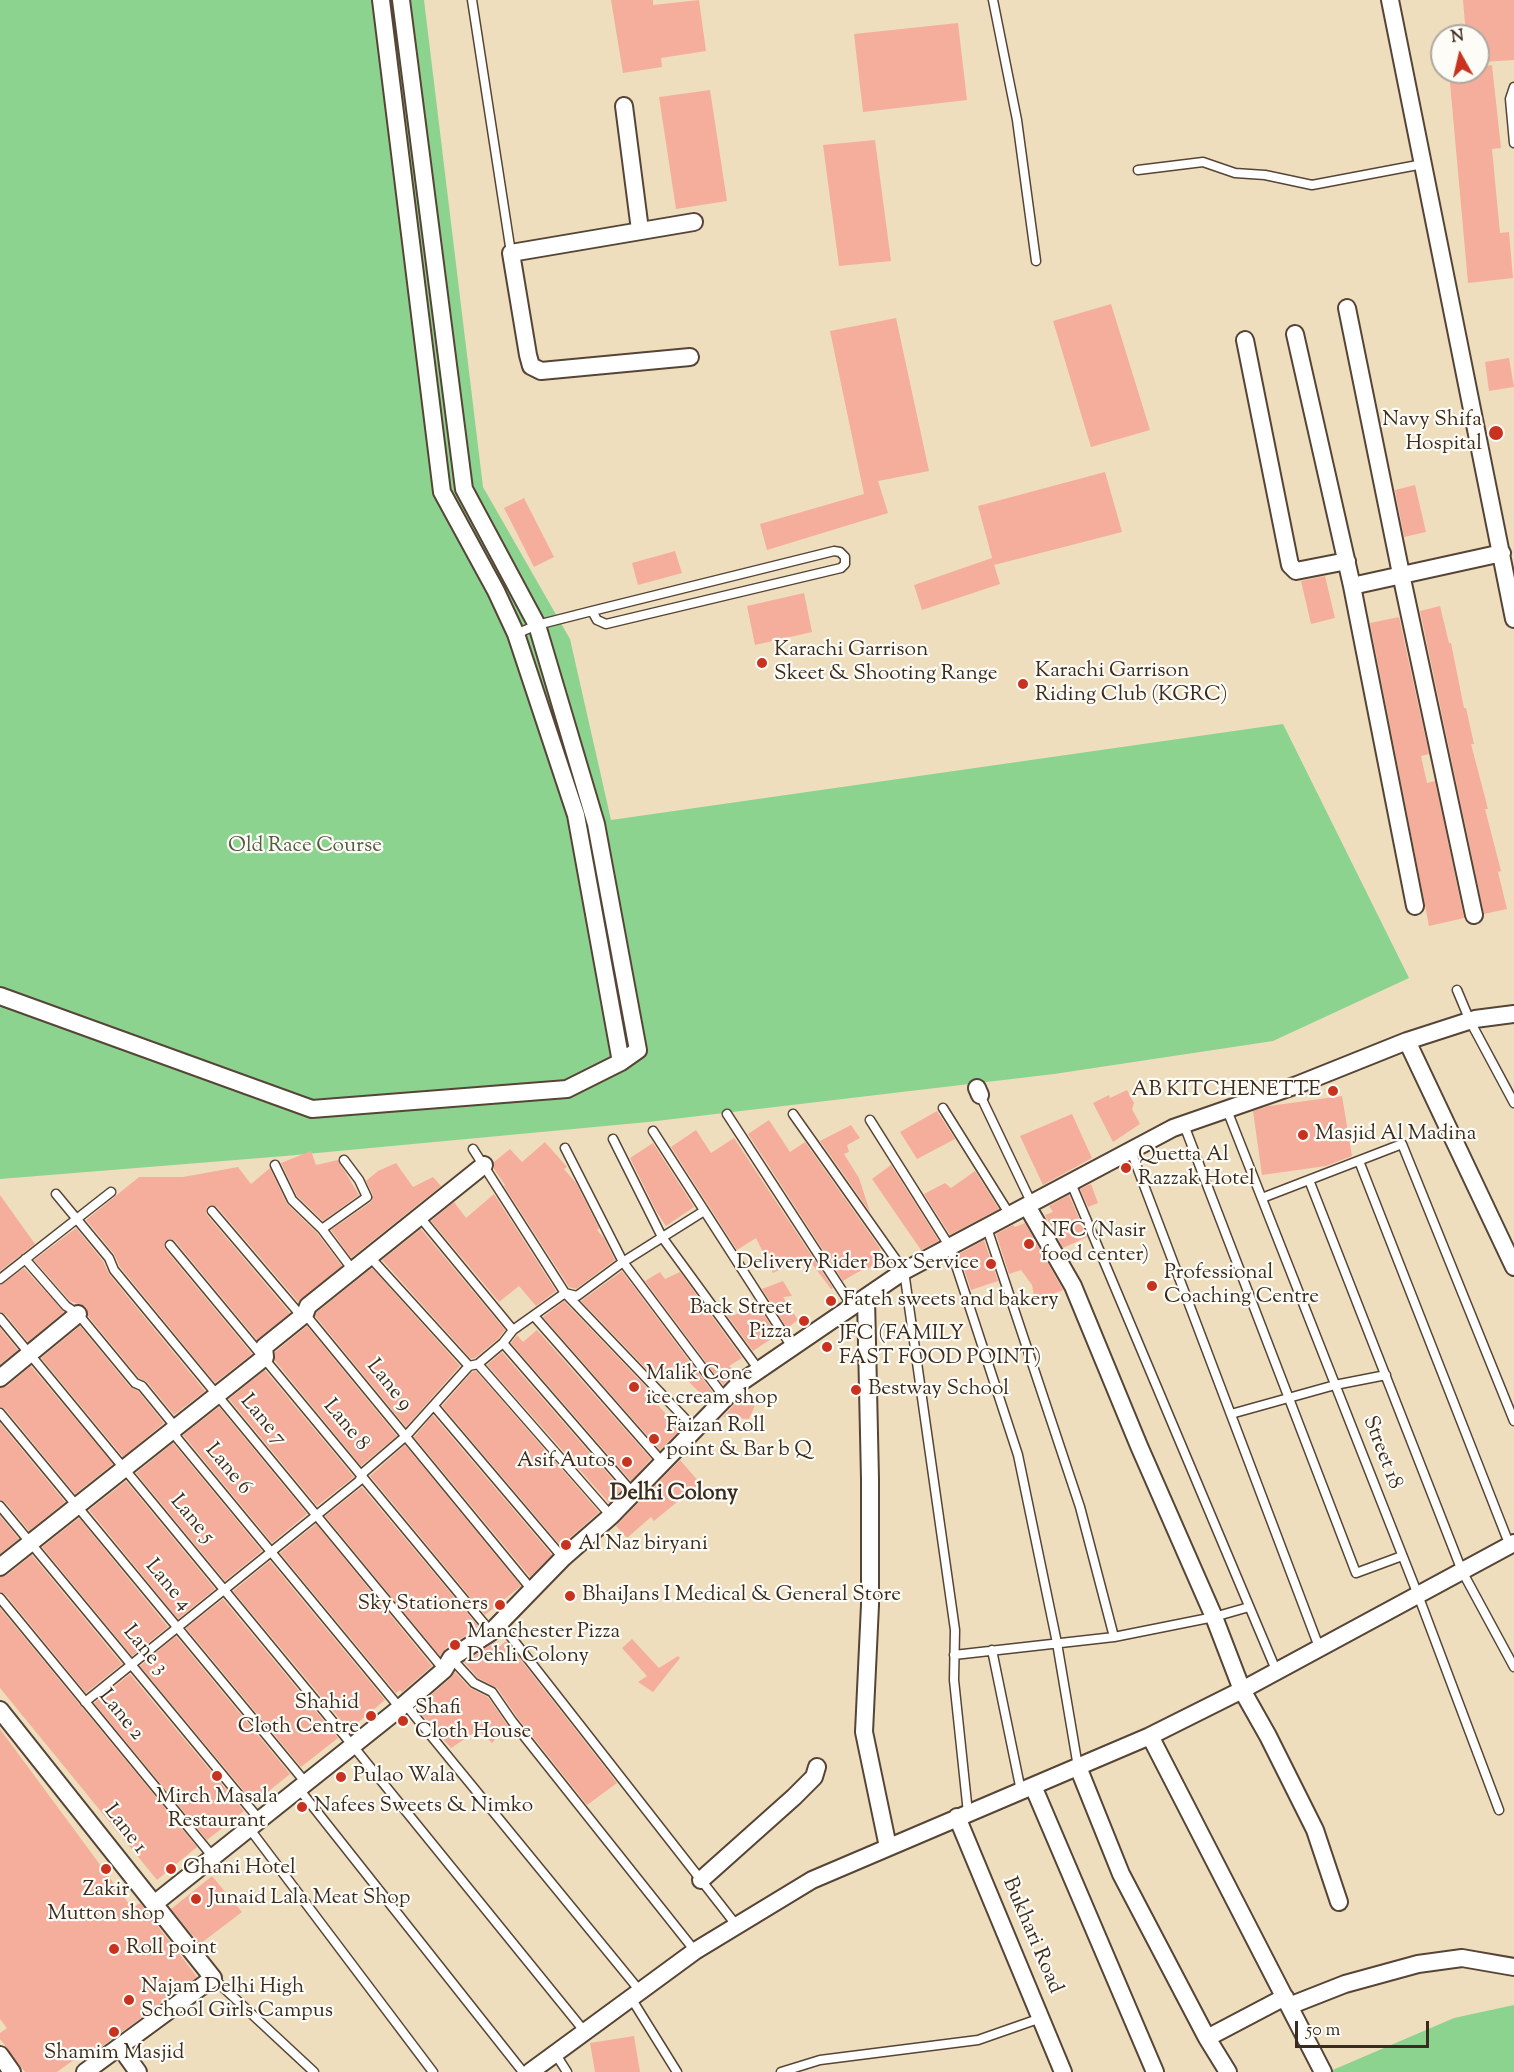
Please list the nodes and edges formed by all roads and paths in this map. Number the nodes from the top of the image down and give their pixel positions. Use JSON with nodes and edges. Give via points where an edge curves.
{"nodes":[{"id":1,"x":381,"y":0,"type":"edge"},
{"id":2,"x":401,"y":0,"type":"edge"},
{"id":3,"x":472,"y":0,"type":"edge"},
{"id":4,"x":993,"y":0,"type":"edge"},
{"id":5,"x":1390,"y":0,"type":"edge"},
{"id":6,"x":1514,"y":87,"type":"edge"},
{"id":7,"x":624,"y":106,"type":"dead end"},
{"id":8,"x":1514,"y":142,"type":"edge"},
{"id":9,"x":1424,"y":164,"type":"junction"},
{"id":10,"x":1138,"y":170,"type":"dead end"},
{"id":11,"x":694,"y":222,"type":"dead end"},
{"id":12,"x":640,"y":230,"type":"junction"},
{"id":13,"x":511,"y":253,"type":"junction"},
{"id":14,"x":1036,"y":261,"type":"dead end"},
{"id":15,"x":1347,"y":308,"type":"dead end"},
{"id":16,"x":1295,"y":334,"type":"dead end"},
{"id":17,"x":1245,"y":340,"type":"dead end"},
{"id":18,"x":690,"y":357,"type":"dead end"},
{"id":19,"x":1502,"y":553,"type":"junction"},
{"id":20,"x":1347,"y":561,"type":"junction"},
{"id":21,"x":1401,"y":574,"type":"junction"},
{"id":22,"x":1352,"y":586,"type":"junction"},
{"id":23,"x":592,"y":611,"type":"junction"},
{"id":24,"x":1514,"y":619,"type":"edge"},
{"id":25,"x":537,"y":625,"type":"junction"},
{"id":26,"x":516,"y":634,"type":"junction"},
{"id":27,"x":1415,"y":906,"type":"dead end"},
{"id":28,"x":1474,"y":915,"type":"dead end"},
{"id":29,"x":1457,"y":990,"type":"dead end"},
{"id":30,"x":0,"y":996,"type":"edge"},
{"id":31,"x":1514,"y":1014,"type":"edge"},
{"id":32,"x":1470,"y":1021,"type":"junction"},
{"id":33,"x":1407,"y":1041,"type":"junction"},
{"id":34,"x":621,"y":1062,"type":"junction"},
{"id":35,"x":979,"y":1092,"type":"dead end"},
{"id":36,"x":1514,"y":1103,"type":"edge"},
{"id":37,"x":944,"y":1108,"type":"dead end"},
{"id":38,"x":1227,"y":1110,"type":"junction"},
{"id":39,"x":727,"y":1114,"type":"dead end"},
{"id":40,"x":793,"y":1114,"type":"dead end"},
{"id":41,"x":870,"y":1120,"type":"dead end"},
{"id":42,"x":1184,"y":1125,"type":"junction"},
{"id":43,"x":653,"y":1131,"type":"dead end"},
{"id":44,"x":613,"y":1139,"type":"dead end"},
{"id":45,"x":565,"y":1148,"type":"dead end"},
{"id":46,"x":473,"y":1149,"type":"dead end"},
{"id":47,"x":1131,"y":1151,"type":"junction"},
{"id":48,"x":344,"y":1160,"type":"dead end"},
{"id":49,"x":1359,"y":1161,"type":"junction"},
{"id":50,"x":275,"y":1165,"type":"dead end"},
{"id":51,"x":484,"y":1165,"type":"junction"},
{"id":52,"x":1309,"y":1180,"type":"junction"},
{"id":53,"x":1071,"y":1183,"type":"junction"},
{"id":54,"x":111,"y":1192,"type":"dead end"},
{"id":55,"x":56,"y":1194,"type":"dead end"},
{"id":56,"x":1262,"y":1198,"type":"junction"},
{"id":57,"x":1029,"y":1205,"type":"junction"},
{"id":58,"x":212,"y":1211,"type":"dead end"},
{"id":59,"x":704,"y":1211,"type":"junction"},
{"id":60,"x":1010,"y":1215,"type":"junction"},
{"id":61,"x":419,"y":1216,"type":"junction"},
{"id":62,"x":76,"y":1219,"type":"junction"},
{"id":63,"x":987,"y":1228,"type":"junction"},
{"id":64,"x":322,"y":1229,"type":"junction"},
{"id":65,"x":662,"y":1238,"type":"junction"},
{"id":66,"x":171,"y":1245,"type":"dead end"},
{"id":67,"x":950,"y":1247,"type":"junction"},
{"id":68,"x":368,"y":1256,"type":"junction"},
{"id":69,"x":25,"y":1259,"type":"junction"},
{"id":70,"x":623,"y":1262,"type":"junction"},
{"id":71,"x":1514,"y":1267,"type":"edge"},
{"id":72,"x":352,"y":1269,"type":"junction"},
{"id":73,"x":904,"y":1271,"type":"junction"},
{"id":74,"x":0,"y":1279,"type":"edge"},
{"id":75,"x":565,"y":1293,"type":"junction"},
{"id":76,"x":859,"y":1302,"type":"junction"},
{"id":77,"x":78,"y":1314,"type":"junction"},
{"id":78,"x":305,"y":1314,"type":"junction"},
{"id":79,"x":534,"y":1316,"type":"junction"},
{"id":80,"x":0,"y":1318,"type":"edge"},
{"id":81,"x":513,"y":1330,"type":"junction"},
{"id":82,"x":503,"y":1343,"type":"junction"},
{"id":83,"x":792,"y":1347,"type":"junction"},
{"id":84,"x":29,"y":1354,"type":"junction"},
{"id":85,"x":265,"y":1357,"type":"junction"},
{"id":86,"x":474,"y":1365,"type":"junction"},
{"id":87,"x":759,"y":1370,"type":"junction"},
{"id":88,"x":1386,"y":1375,"type":"junction"},
{"id":89,"x":0,"y":1378,"type":"edge"},
{"id":90,"x":1335,"y":1385,"type":"junction"},
{"id":91,"x":218,"y":1396,"type":"junction"},
{"id":92,"x":1288,"y":1397,"type":"junction"},
{"id":93,"x":725,"y":1398,"type":"junction"},
{"id":94,"x":434,"y":1407,"type":"junction"},
{"id":95,"x":0,"y":1413,"type":"edge"},
{"id":96,"x":1231,"y":1414,"type":"junction"},
{"id":97,"x":1514,"y":1421,"type":"edge"},
{"id":98,"x":175,"y":1429,"type":"junction"},
{"id":99,"x":695,"y":1429,"type":"junction"},
{"id":100,"x":406,"y":1436,"type":"junction"},
{"id":101,"x":663,"y":1462,"type":"junction"},
{"id":102,"x":125,"y":1469,"type":"junction"},
{"id":103,"x":362,"y":1477,"type":"junction"},
{"id":104,"x":633,"y":1493,"type":"junction"},
{"id":105,"x":0,"y":1506,"type":"edge"},
{"id":106,"x":77,"y":1506,"type":"junction"},
{"id":107,"x":317,"y":1516,"type":"junction"},
{"id":108,"x":611,"y":1516,"type":"junction"},
{"id":109,"x":30,"y":1543,"type":"junction"},
{"id":110,"x":1512,"y":1544,"type":"edge"},
{"id":111,"x":271,"y":1551,"type":"junction"},
{"id":112,"x":1402,"y":1556,"type":"junction"},
{"id":113,"x":563,"y":1558,"type":"junction"},
{"id":114,"x":0,"y":1567,"type":"edge"},
{"id":115,"x":1462,"y":1571,"type":"junction"},
{"id":116,"x":224,"y":1589,"type":"junction"},
{"id":117,"x":532,"y":1590,"type":"junction"},
{"id":118,"x":1418,"y":1595,"type":"junction"},
{"id":119,"x":0,"y":1598,"type":"edge"},
{"id":120,"x":1249,"y":1607,"type":"junction"},
{"id":121,"x":1214,"y":1617,"type":"junction"},
{"id":122,"x":177,"y":1627,"type":"junction"},
{"id":123,"x":495,"y":1628,"type":"junction"},
{"id":124,"x":1114,"y":1637,"type":"junction"},
{"id":125,"x":1058,"y":1643,"type":"junction"},
{"id":126,"x":1319,"y":1647,"type":"junction"},
{"id":127,"x":992,"y":1650,"type":"junction"},
{"id":128,"x":954,"y":1655,"type":"junction"},
{"id":129,"x":447,"y":1664,"type":"junction"},
{"id":130,"x":131,"y":1665,"type":"junction"},
{"id":131,"x":1514,"y":1667,"type":"edge"},
{"id":132,"x":1276,"y":1670,"type":"junction"},
{"id":133,"x":1242,"y":1690,"type":"junction"},
{"id":134,"x":85,"y":1702,"type":"junction"},
{"id":135,"x":402,"y":1706,"type":"junction"},
{"id":136,"x":0,"y":1710,"type":"edge"},
{"id":137,"x":1150,"y":1736,"type":"junction"},
{"id":138,"x":353,"y":1746,"type":"junction"},
{"id":139,"x":817,"y":1767,"type":"dead end"},
{"id":140,"x":1078,"y":1767,"type":"junction"},
{"id":141,"x":302,"y":1786,"type":"junction"},
{"id":142,"x":1027,"y":1788,"type":"junction"},
{"id":143,"x":1499,"y":1810,"type":"dead end"},
{"id":144,"x":963,"y":1815,"type":"junction"},
{"id":145,"x":254,"y":1824,"type":"junction"},
{"id":146,"x":888,"y":1847,"type":"junction"},
{"id":147,"x":213,"y":1857,"type":"junction"},
{"id":148,"x":701,"y":1880,"type":"junction"},
{"id":149,"x":1339,"y":1902,"type":"dead end"},
{"id":150,"x":154,"y":1904,"type":"junction"},
{"id":151,"x":737,"y":1926,"type":"junction"},
{"id":152,"x":695,"y":1951,"type":"junction"},
{"id":153,"x":1514,"y":1967,"type":"edge"},
{"id":154,"x":213,"y":1978,"type":"junction"},
{"id":155,"x":636,"y":1995,"type":"junction"},
{"id":156,"x":1287,"y":2002,"type":"junction"},
{"id":157,"x":1041,"y":2018,"type":"junction"},
{"id":158,"x":585,"y":2032,"type":"junction"},
{"id":159,"x":1207,"y":2038,"type":"junction"},
{"id":160,"x":120,"y":2047,"type":"junction"},
{"id":161,"x":555,"y":2053,"type":"junction"},
{"id":162,"x":0,"y":2055,"type":"edge"},
{"id":163,"x":12,"y":2072,"type":"edge"},
{"id":164,"x":85,"y":2072,"type":"edge"},
{"id":165,"x":138,"y":2072,"type":"edge"},
{"id":166,"x":314,"y":2072,"type":"edge"},
{"id":167,"x":433,"y":2072,"type":"edge"},
{"id":168,"x":523,"y":2072,"type":"edge"},
{"id":169,"x":530,"y":2072,"type":"edge"},
{"id":170,"x":567,"y":2072,"type":"edge"},
{"id":171,"x":677,"y":2072,"type":"edge"},
{"id":172,"x":781,"y":2072,"type":"edge"},
{"id":173,"x":1063,"y":2072,"type":"edge"},
{"id":174,"x":1155,"y":2072,"type":"edge"},
{"id":175,"x":1228,"y":2072,"type":"edge"},
{"id":176,"x":1323,"y":2072,"type":"edge"}],
"edges":[{"from":1,"to":26,"type":"street","via":[[442,492]]},
{"from":2,"to":25,"type":"street","via":[[464,489]]},
{"from":3,"to":13,"type":"lane"},
{"from":4,"to":14,"type":"lane","via":[[1017,120]]},
{"from":5,"to":9,"type":"street"},
{"from":6,"to":8,"type":"lane","via":[[1510,99]]},
{"from":7,"to":12,"type":"street"},
{"from":9,"to":10,"type":"lane","via":[[1312,185],[1235,173],[1203,162]]},
{"from":9,"to":19,"type":"street"},
{"from":11,"to":12,"type":"street"},
{"from":12,"to":13,"type":"street"},
{"from":13,"to":18,"type":"street","via":[[531,366],[542,371]]},
{"from":15,"to":21,"type":"street"},
{"from":16,"to":20,"type":"street"},
{"from":17,"to":20,"type":"street","via":[[1290,565],[1296,571]]},
{"from":19,"to":21,"type":"street"},
{"from":19,"to":24,"type":"street"},
{"from":20,"to":22,"type":"street"},
{"from":21,"to":22,"type":"street"},
{"from":21,"to":28,"type":"street"},
{"from":22,"to":27,"type":"street"},
{"from":23,"to":23,"type":"lane","via":[[834,551],[845,557],[841,568],[606,624],[597,620]]},
{"from":23,"to":25,"type":"lane"},
{"from":25,"to":26,"type":"lane"},
{"from":25,"to":34,"type":"street","via":[[596,824],[638,1050]]},
{"from":26,"to":34,"type":"street","via":[[576,815]]},
{"from":29,"to":32,"type":"lane"},
{"from":30,"to":34,"type":"street","via":[[312,1109],[567,1089]]},
{"from":31,"to":32,"type":"street"},
{"from":32,"to":33,"type":"street"},
{"from":32,"to":36,"type":"lane"},
{"from":33,"to":38,"type":"street"},
{"from":33,"to":71,"type":"street"},
{"from":35,"to":57,"type":"lane"},
{"from":37,"to":60,"type":"lane"},
{"from":38,"to":42,"type":"street"},
{"from":38,"to":56,"type":"lane","name":"Street 18"},
{"from":39,"to":76,"type":"lane"},
{"from":40,"to":73,"type":"lane"},
{"from":41,"to":67,"type":"lane"},
{"from":42,"to":47,"type":"street"},
{"from":42,"to":92,"type":"lane"},
{"from":43,"to":59,"type":"lane"},
{"from":44,"to":65,"type":"lane"},
{"from":45,"to":70,"type":"lane"},
{"from":46,"to":51,"type":"lane"},
{"from":47,"to":53,"type":"street"},
{"from":47,"to":96,"type":"lane"},
{"from":48,"to":64,"type":"lane","via":[[367,1197]]},
{"from":49,"to":52,"type":"lane"},
{"from":49,"to":97,"type":"lane","via":[[1402,1144]]},
{"from":49,"to":110,"type":"lane"},
{"from":50,"to":64,"type":"lane","via":[[292,1200]]},
{"from":51,"to":61,"type":"street"},
{"from":51,"to":75,"type":"lane"},
{"from":52,"to":56,"type":"lane"},
{"from":52,"to":88,"type":"lane"},
{"from":53,"to":57,"type":"street"},
{"from":53,"to":120,"type":"lane"},
{"from":54,"to":62,"type":"lane"},
{"from":55,"to":62,"type":"lane","name":"Lane 7"},
{"from":56,"to":90,"type":"lane","name":"Street 18"},
{"from":57,"to":60,"type":"street"},
{"from":57,"to":121,"type":"street","via":[[1073,1286]]},
{"from":58,"to":78,"type":"lane","name":"Lane 9","via":[[297,1311]]},
{"from":59,"to":65,"type":"lane"},
{"from":59,"to":83,"type":"lane"},
{"from":60,"to":63,"type":"street"},
{"from":61,"to":68,"type":"street"},
{"from":61,"to":81,"type":"lane"},
{"from":62,"to":69,"type":"lane"},
{"from":62,"to":91,"type":"lane","name":"Lane 7"},
{"from":63,"to":67,"type":"street"},
{"from":63,"to":124,"type":"lane","via":[[1080,1507]]},
{"from":64,"to":72,"type":"lane"},
{"from":65,"to":70,"type":"lane"},
{"from":65,"to":87,"type":"lane"},
{"from":66,"to":85,"type":"lane","name":"Lane 8"},
{"from":67,"to":73,"type":"street"},
{"from":67,"to":125,"type":"lane","via":[[1018,1455]]},
{"from":68,"to":72,"type":"street"},
{"from":68,"to":86,"type":"lane"},
{"from":69,"to":74,"type":"lane"},
{"from":69,"to":77,"type":"lane","name":"Lane 6","via":[[66,1306]]},
{"from":70,"to":75,"type":"lane","via":[[577,1296]]},
{"from":70,"to":93,"type":"lane"},
{"from":72,"to":78,"type":"street","via":[[308,1306]]},
{"from":73,"to":76,"type":"street"},
{"from":73,"to":128,"type":"lane","via":[[955,1630]]},
{"from":75,"to":79,"type":"lane"},
{"from":75,"to":99,"type":"lane"},
{"from":76,"to":83,"type":"street"},
{"from":76,"to":146,"type":"street","via":[[870,1491],[864,1732]]},
{"from":77,"to":84,"type":"street"},
{"from":77,"to":98,"type":"lane","name":"Lane 6"},
{"from":78,"to":85,"type":"street","via":[[264,1347]]},
{"from":78,"to":100,"type":"lane","name":"Lane 9"},
{"from":79,"to":81,"type":"lane"},
{"from":79,"to":101,"type":"lane"},
{"from":80,"to":84,"type":"lane","name":"Lane 5"},
{"from":81,"to":82,"type":"lane"},
{"from":82,"to":86,"type":"lane"},
{"from":82,"to":104,"type":"lane"},
{"from":83,"to":87,"type":"street"},
{"from":84,"to":89,"type":"street"},
{"from":84,"to":102,"type":"lane","name":"Lane 5"},
{"from":85,"to":91,"type":"street"},
{"from":85,"to":103,"type":"lane","name":"Lane 8"},
{"from":86,"to":94,"type":"lane"},
{"from":86,"to":108,"type":"lane"},
{"from":87,"to":93,"type":"street"},
{"from":88,"to":90,"type":"lane"},
{"from":88,"to":115,"type":"lane"},
{"from":90,"to":92,"type":"lane"},
{"from":90,"to":112,"type":"lane","name":"Street 18"},
{"from":91,"to":98,"type":"street"},
{"from":91,"to":107,"type":"lane","name":"Lane 7"},
{"from":92,"to":96,"type":"lane"},
{"from":92,"to":112,"type":"lane","via":[[1356,1573]]},
{"from":93,"to":99,"type":"street"},
{"from":94,"to":100,"type":"lane"},
{"from":94,"to":113,"type":"lane"},
{"from":95,"to":106,"type":"lane","name":"Lane 4"},
{"from":96,"to":126,"type":"lane"},
{"from":98,"to":102,"type":"street"},
{"from":98,"to":111,"type":"lane","name":"Lane 6","via":[[177,1438]]},
{"from":99,"to":101,"type":"street"},
{"from":100,"to":103,"type":"lane"},
{"from":100,"to":117,"type":"lane","name":"Lane 9"},
{"from":101,"to":104,"type":"street"},
{"from":102,"to":106,"type":"street"},
{"from":102,"to":116,"type":"lane","name":"Lane 5"},
{"from":103,"to":107,"type":"lane"},
{"from":103,"to":123,"type":"lane","name":"Lane 8"},
{"from":104,"to":108,"type":"street"},
{"from":105,"to":109,"type":"lane","name":"Lane 3"},
{"from":106,"to":109,"type":"street"},
{"from":106,"to":122,"type":"lane","name":"Lane 4"},
{"from":107,"to":111,"type":"lane"},
{"from":107,"to":129,"type":"lane","name":"Lane 7"},
{"from":108,"to":113,"type":"street"},
{"from":109,"to":114,"type":"street"},
{"from":109,"to":130,"type":"lane","name":"Lane 3"},
{"from":110,"to":115,"type":"street"},
{"from":111,"to":116,"type":"lane"},
{"from":111,"to":135,"type":"lane","name":"Lane 6"},
{"from":112,"to":118,"type":"lane","name":"Street 18"},
{"from":113,"to":117,"type":"street"},
{"from":115,"to":118,"type":"street"},
{"from":115,"to":131,"type":"lane"},
{"from":116,"to":122,"type":"lane"},
{"from":116,"to":138,"type":"lane","name":"Lane 5"},
{"from":117,"to":123,"type":"street"},
{"from":118,"to":126,"type":"street"},
{"from":118,"to":143,"type":"lane","name":"Street 18"},
{"from":119,"to":134,"type":"lane","name":"Lane 2"},
{"from":120,"to":121,"type":"lane"},
{"from":120,"to":132,"type":"lane"},
{"from":121,"to":124,"type":"lane"},
{"from":121,"to":133,"type":"street"},
{"from":122,"to":130,"type":"lane"},
{"from":122,"to":141,"type":"lane","name":"Lane 4"},
{"from":123,"to":129,"type":"street"},
{"from":123,"to":148,"type":"lane","name":"Lane 8"},
{"from":124,"to":125,"type":"lane"},
{"from":125,"to":127,"type":"lane"},
{"from":125,"to":140,"type":"lane"},
{"from":126,"to":132,"type":"street"},
{"from":127,"to":128,"type":"lane"},
{"from":127,"to":142,"type":"lane"},
{"from":128,"to":144,"type":"lane"},
{"from":129,"to":135,"type":"street"},
{"from":129,"to":152,"type":"lane","name":"Lane 7","via":[[492,1692]]},
{"from":130,"to":134,"type":"lane"},
{"from":130,"to":145,"type":"lane","name":"Lane 3"},
{"from":132,"to":133,"type":"street"},
{"from":133,"to":137,"type":"street"},
{"from":133,"to":149,"type":"street","via":[[1315,1830]]},
{"from":134,"to":147,"type":"lane","name":"Lane 2"},
{"from":135,"to":138,"type":"street"},
{"from":135,"to":155,"type":"lane","name":"Lane 6"},
{"from":136,"to":150,"type":"street","name":"Lane 1"},
{"from":137,"to":140,"type":"street"},
{"from":137,"to":156,"type":"street"},
{"from":138,"to":141,"type":"street"},
{"from":138,"to":158,"type":"lane","name":"Lane 5"},
{"from":139,"to":148,"type":"street","via":[[794,1797]]},
{"from":140,"to":142,"type":"street"},
{"from":140,"to":159,"type":"street","via":[[1121,1874]]},
{"from":141,"to":145,"type":"street"},
{"from":141,"to":168,"type":"lane","name":"Lane 4"},
{"from":142,"to":144,"type":"street"},
{"from":142,"to":174,"type":"street"},
{"from":144,"to":146,"type":"street"},
{"from":144,"to":157,"type":"street","name":"Bukhari Road"},
{"from":145,"to":147,"type":"street"},
{"from":145,"to":167,"type":"lane","name":"Lane 3"},
{"from":146,"to":151,"type":"street","via":[[812,1880]]},
{"from":147,"to":150,"type":"street"},
{"from":148,"to":151,"type":"lane","name":"Lane 8"},
{"from":150,"to":154,"type":"street","name":"Lane 1"},
{"from":151,"to":152,"type":"street"},
{"from":152,"to":155,"type":"street"},
{"from":153,"to":156,"type":"street","via":[[1462,1958],[1418,1964]]},
{"from":154,"to":160,"type":"street"},
{"from":154,"to":166,"type":"lane"},
{"from":155,"to":158,"type":"street"},
{"from":155,"to":171,"type":"lane","name":"Lane 6"},
{"from":156,"to":159,"type":"street"},
{"from":156,"to":176,"type":"street"},
{"from":157,"to":172,"type":"lane","via":[[978,2040],[820,2060]]},
{"from":157,"to":173,"type":"street","name":"Bukhari Road"},
{"from":158,"to":161,"type":"street"},
{"from":159,"to":175,"type":"street"},
{"from":160,"to":164,"type":"street"},
{"from":160,"to":165,"type":"street"},
{"from":161,"to":169,"type":"street"},
{"from":161,"to":170,"type":"lane"},
{"from":162,"to":163,"type":"street"}]}
